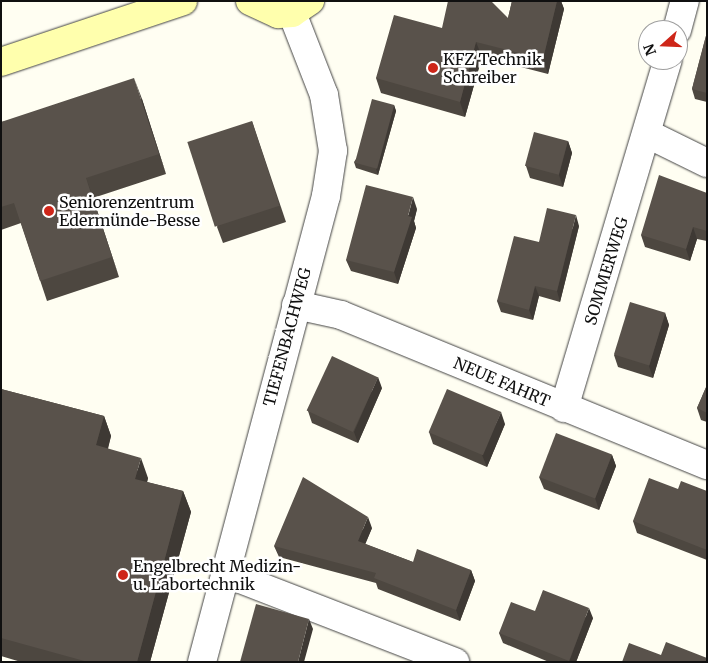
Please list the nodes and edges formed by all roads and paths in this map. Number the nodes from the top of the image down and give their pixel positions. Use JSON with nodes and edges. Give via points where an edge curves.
{"nodes":[{"id":1,"x":184,"y":1,"type":"edge"},
{"id":2,"x":250,"y":1,"type":"edge"},
{"id":3,"x":685,"y":1,"type":"edge"},
{"id":4,"x":301,"y":7,"type":"edge"},
{"id":5,"x":680,"y":20,"type":"edge"},
{"id":6,"x":1,"y":62,"type":"edge"},
{"id":7,"x":665,"y":70,"type":"edge"},
{"id":8,"x":648,"y":134,"type":"junction"},
{"id":9,"x":707,"y":163,"type":"edge"},
{"id":10,"x":296,"y":305,"type":"junction"},
{"id":11,"x":564,"y":408,"type":"junction"},
{"id":12,"x":707,"y":465,"type":"edge"},
{"id":13,"x":225,"y":573,"type":"junction"},
{"id":14,"x":202,"y":662,"type":"edge"},
{"id":15,"x":455,"y":662,"type":"edge"}],
"edges":[{"from":1,"to":6,"type":"main road"},
{"from":2,"to":4,"type":"main road","via":[[270,13]]},
{"from":3,"to":5,"type":"street"},
{"from":4,"to":10,"type":"street","name":"TIEFENBACHWEG","via":[[324,95],[333,151],[326,196]]},
{"from":7,"to":8,"type":"street","name":"SOMMERWEG"},
{"from":8,"to":9,"type":"street"},
{"from":8,"to":11,"type":"street","name":"SOMMERWEG"},
{"from":10,"to":11,"type":"street","name":"NEUE FAHRT","via":[[341,315]]},
{"from":10,"to":13,"type":"street","name":"TIEFENBACHWEG"},
{"from":11,"to":12,"type":"street","name":"NEUE FAHRT"},
{"from":13,"to":14,"type":"street","name":"TIEFENBACHWEG"},
{"from":13,"to":15,"type":"street"}]}
